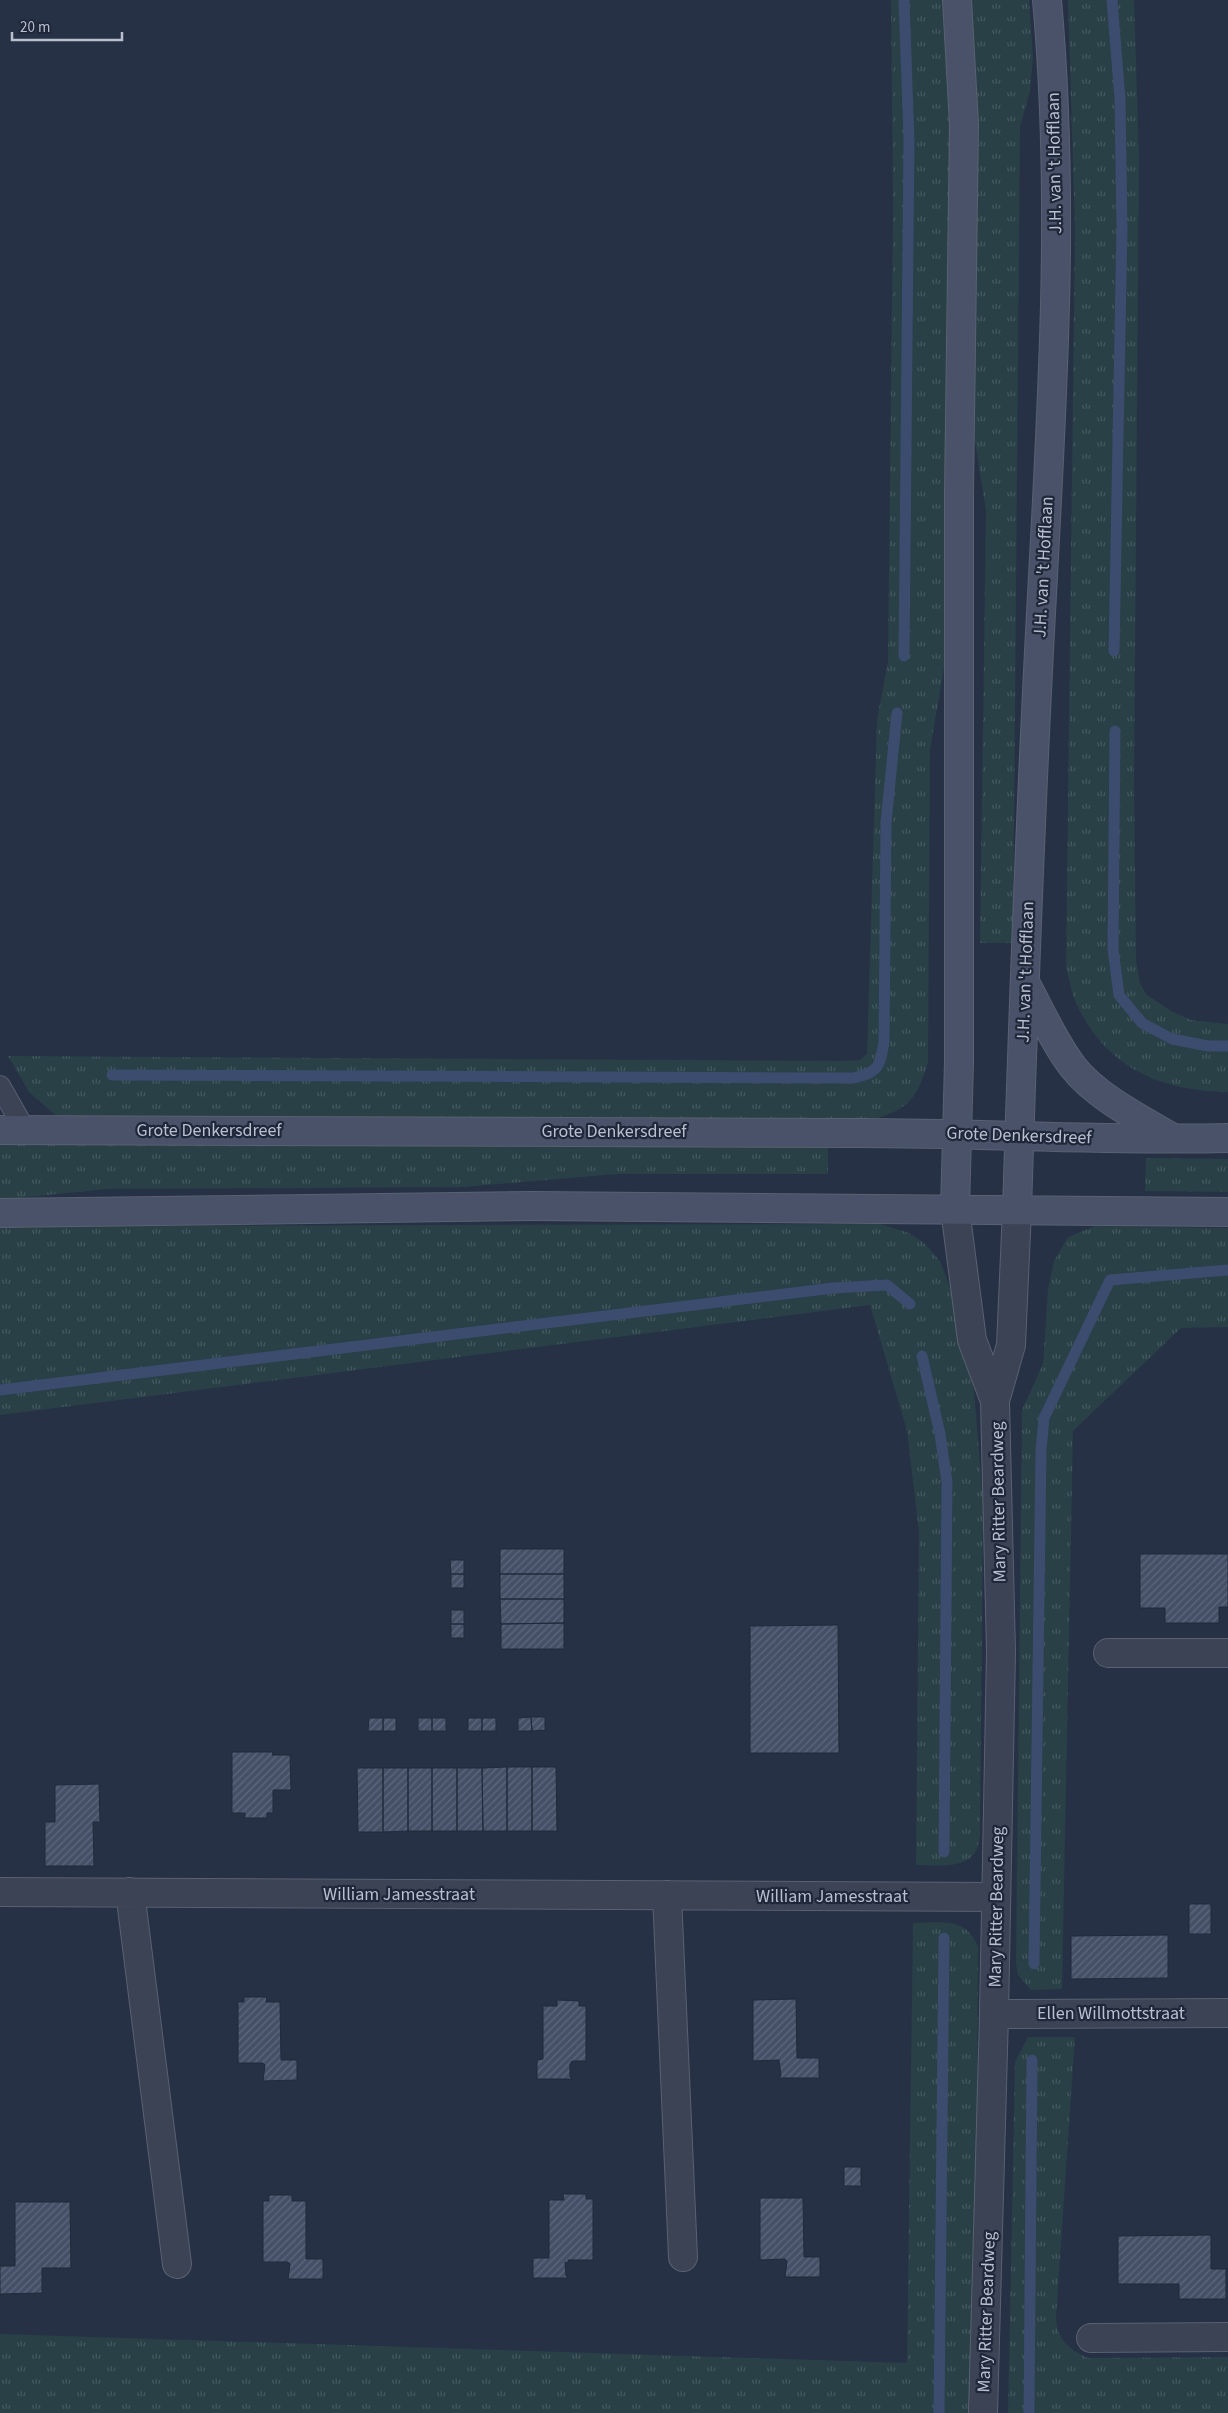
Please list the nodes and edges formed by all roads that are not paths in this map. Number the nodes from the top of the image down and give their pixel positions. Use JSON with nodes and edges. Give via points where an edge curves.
{"nodes":[{"id":1,"x":958,"y":0,"type":"edge"},
{"id":2,"x":1047,"y":0,"type":"edge"},
{"id":3,"x":1025,"y":981,"type":"junction"},
{"id":4,"x":0,"y":1086,"type":"edge"},
{"id":5,"x":12,"y":1130,"type":"edge"},
{"id":6,"x":957,"y":1133,"type":"junction"},
{"id":7,"x":1020,"y":1134,"type":"junction"},
{"id":8,"x":1228,"y":1138,"type":"edge"},
{"id":9,"x":1174,"y":1139,"type":"junction"},
{"id":10,"x":955,"y":1209,"type":"junction"},
{"id":11,"x":1017,"y":1210,"type":"junction"},
{"id":12,"x":1228,"y":1212,"type":"edge"},
{"id":13,"x":0,"y":1214,"type":"edge"},
{"id":14,"x":995,"y":1401,"type":"junction"},
{"id":15,"x":1108,"y":1652,"type":"dead end"},
{"id":16,"x":1228,"y":1653,"type":"edge"},
{"id":17,"x":0,"y":1892,"type":"edge"},
{"id":18,"x":130,"y":1892,"type":"junction"},
{"id":19,"x":667,"y":1895,"type":"junction"},
{"id":20,"x":996,"y":1897,"type":"junction"},
{"id":21,"x":1228,"y":2013,"type":"edge"},
{"id":22,"x":994,"y":2014,"type":"junction"},
{"id":23,"x":683,"y":2256,"type":"dead end"},
{"id":24,"x":177,"y":2264,"type":"dead end"},
{"id":25,"x":1091,"y":2338,"type":"dead end"},
{"id":26,"x":1228,"y":2338,"type":"edge"},
{"id":27,"x":983,"y":2413,"type":"edge"}],
"edges":[{"from":1,"to":6,"type":"street","via":[[964,124]]},
{"from":2,"to":3,"type":"street","name":"J.H. van 't Hofflaan","via":[[1056,171],[1056,334]]},
{"from":3,"to":7,"type":"street","name":"J.H. van 't Hofflaan"},
{"from":3,"to":9,"type":"street","via":[[1050,1032],[1074,1069],[1113,1103]]},
{"from":4,"to":5,"type":"lane"},
{"from":5,"to":6,"type":"street","name":"Grote Denkersdreef"},
{"from":6,"to":7,"type":"street","name":"Grote Denkersdreef"},
{"from":6,"to":10,"type":"street"},
{"from":7,"to":9,"type":"street","name":"Grote Denkersdreef"},
{"from":7,"to":11,"type":"street","name":"J.H. van 't Hofflaan"},
{"from":8,"to":9,"type":"street","name":"Grote Denkersdreef"},
{"from":10,"to":11,"type":"street"},
{"from":10,"to":13,"type":"street","via":[[532,1206]]},
{"from":10,"to":14,"type":"street","name":"Mary Ritter Beardweg","via":[[972,1340]]},
{"from":11,"to":12,"type":"street"},
{"from":11,"to":14,"type":"street","name":"Mary Ritter Beardweg","via":[[1011,1345]]},
{"from":14,"to":20,"type":"street","name":"Mary Ritter Beardweg","via":[[1001,1652]]},
{"from":15,"to":16,"type":"street"},
{"from":17,"to":18,"type":"street","name":"William Jamesstraat"},
{"from":18,"to":19,"type":"street","name":"William Jamesstraat"},
{"from":18,"to":24,"type":"street"},
{"from":19,"to":20,"type":"street","name":"William Jamesstraat"},
{"from":19,"to":23,"type":"street"},
{"from":20,"to":22,"type":"street","name":"Mary Ritter Beardweg"},
{"from":21,"to":22,"type":"street","name":"Ellen Willmottstraat"},
{"from":22,"to":27,"type":"street","name":"Mary Ritter Beardweg"},
{"from":25,"to":26,"type":"street"}]}
